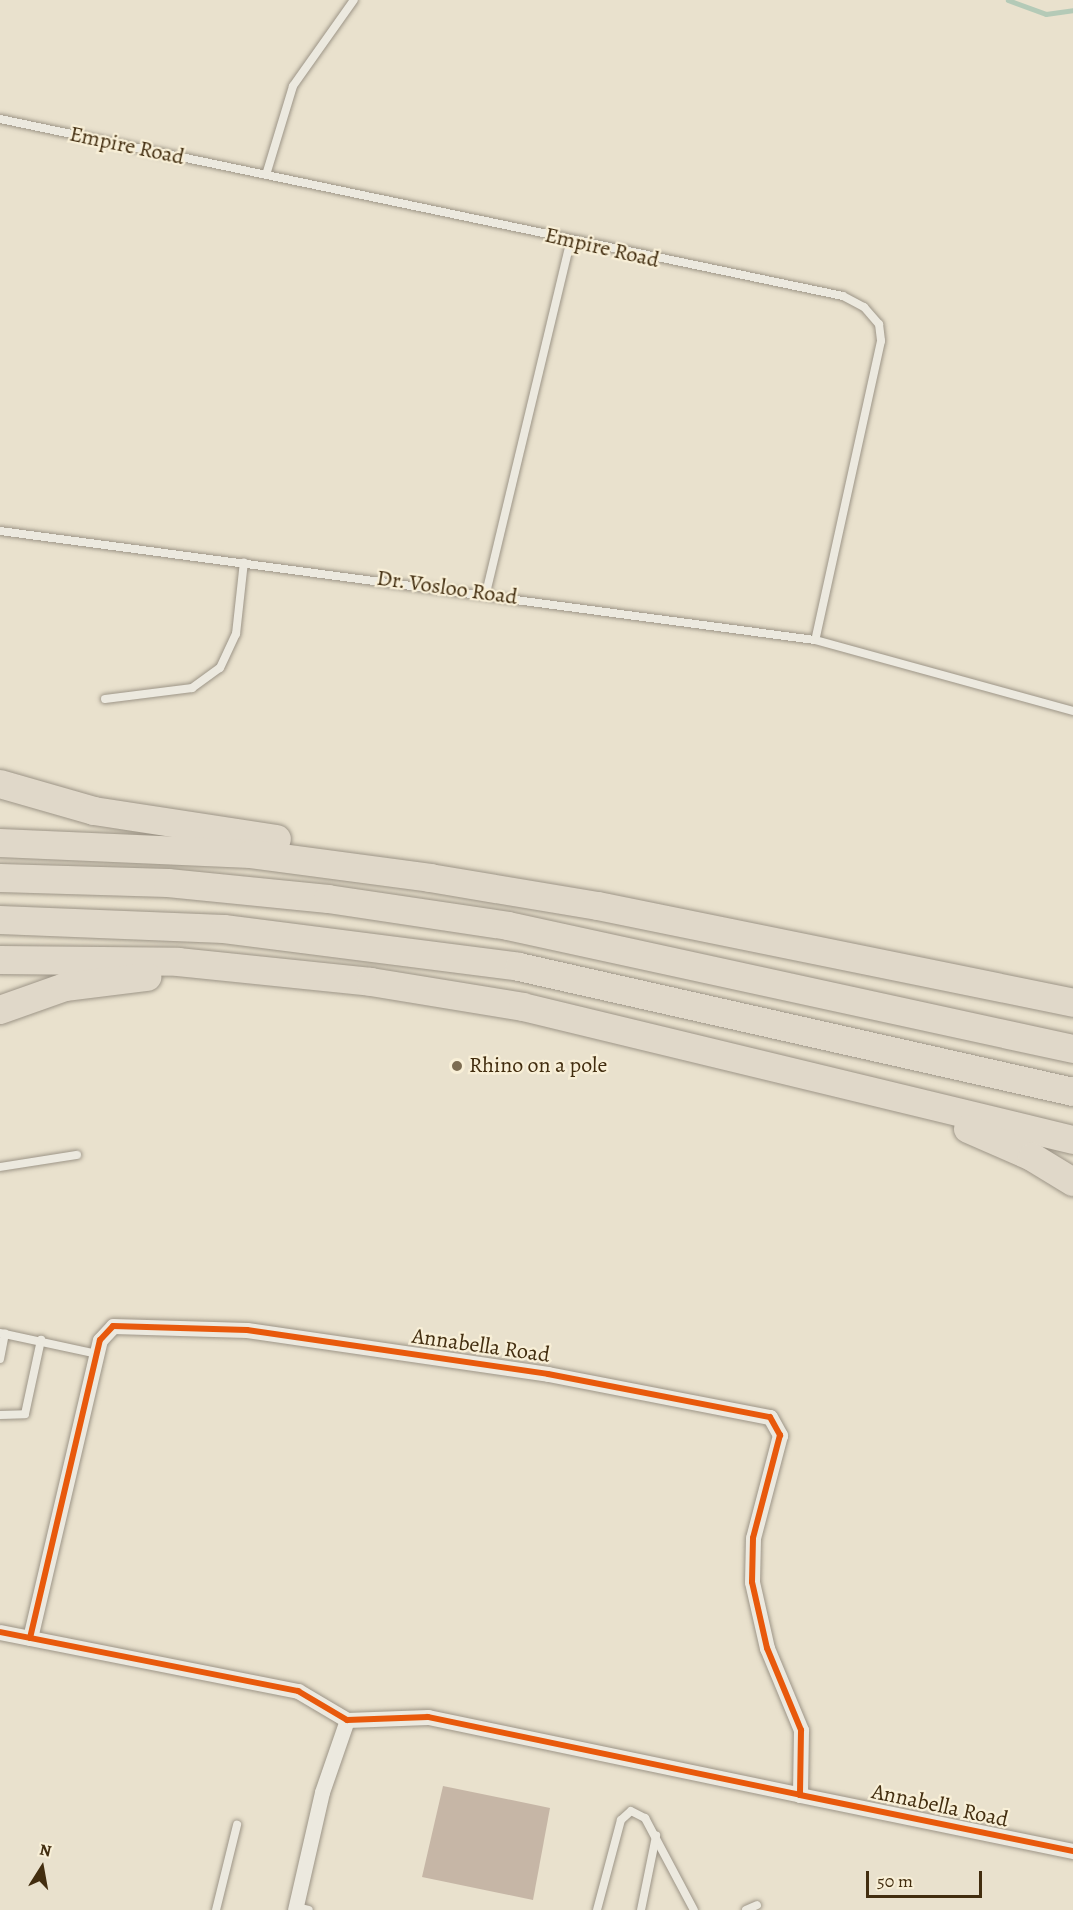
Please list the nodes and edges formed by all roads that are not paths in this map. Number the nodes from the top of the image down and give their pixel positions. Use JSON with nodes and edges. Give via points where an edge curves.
{"nodes":[{"id":1,"x":354,"y":0,"type":"edge"},
{"id":2,"x":0,"y":119,"type":"edge"},
{"id":3,"x":266,"y":175,"type":"junction"},
{"id":4,"x":571,"y":240,"type":"junction"},
{"id":5,"x":0,"y":531,"type":"edge"},
{"id":6,"x":244,"y":562,"type":"junction"},
{"id":7,"x":486,"y":593,"type":"junction"},
{"id":8,"x":816,"y":640,"type":"junction"},
{"id":9,"x":105,"y":699,"type":"dead end"},
{"id":10,"x":1073,"y":711,"type":"edge"},
{"id":11,"x":0,"y":784,"type":"edge"},
{"id":12,"x":0,"y":843,"type":"edge"},
{"id":13,"x":0,"y":879,"type":"edge"},
{"id":14,"x":598,"y":906,"type":"junction"},
{"id":15,"x":0,"y":920,"type":"edge"},
{"id":16,"x":0,"y":960,"type":"edge"},
{"id":17,"x":371,"y":982,"type":"junction"},
{"id":18,"x":1073,"y":1003,"type":"edge"},
{"id":19,"x":0,"y":1010,"type":"edge"},
{"id":20,"x":1073,"y":1049,"type":"edge"},
{"id":21,"x":790,"y":1072,"type":"junction"},
{"id":22,"x":1073,"y":1092,"type":"edge"},
{"id":23,"x":1073,"y":1140,"type":"edge"},
{"id":24,"x":77,"y":1155,"type":"dead end"},
{"id":25,"x":0,"y":1167,"type":"edge"},
{"id":26,"x":1073,"y":1182,"type":"edge"},
{"id":27,"x":3,"y":1333,"type":"edge"},
{"id":28,"x":41,"y":1340,"type":"junction"},
{"id":29,"x":97,"y":1354,"type":"junction"},
{"id":30,"x":0,"y":1359,"type":"edge"},
{"id":31,"x":0,"y":1416,"type":"edge"},
{"id":32,"x":0,"y":1632,"type":"edge"},
{"id":33,"x":30,"y":1638,"type":"junction"},
{"id":34,"x":347,"y":1720,"type":"junction"},
{"id":35,"x":800,"y":1795,"type":"junction"},
{"id":36,"x":237,"y":1825,"type":"dead end"},
{"id":37,"x":656,"y":1836,"type":"junction"},
{"id":38,"x":1073,"y":1851,"type":"edge"},
{"id":39,"x":757,"y":1905,"type":"dead end"},
{"id":40,"x":300,"y":1909,"type":"edge"},
{"id":41,"x":216,"y":1910,"type":"edge"},
{"id":42,"x":597,"y":1910,"type":"edge"},
{"id":43,"x":641,"y":1910,"type":"edge"},
{"id":44,"x":694,"y":1910,"type":"edge"},
{"id":45,"x":746,"y":1910,"type":"edge"}],
"edges":[{"from":1,"to":3,"type":"lane","via":[[293,86]]},
{"from":2,"to":3,"type":"lane","name":"Empire Road"},
{"from":3,"to":4,"type":"lane","name":"Empire Road"},
{"from":4,"to":7,"type":"lane"},
{"from":4,"to":8,"type":"lane","name":"Empire Road","via":[[843,296],[879,324],[881,341],[865,430]]},
{"from":5,"to":6,"type":"lane","name":"Dr. Vosloo Road"},
{"from":6,"to":7,"type":"lane","name":"Dr. Vosloo Road"},
{"from":6,"to":9,"type":"lane","via":[[236,634],[220,668],[192,687]]},
{"from":7,"to":8,"type":"lane","name":"Dr. Vosloo Road"},
{"from":8,"to":10,"type":"lane","name":"Dr. Vosloo Road"},
{"from":11,"to":14,"type":"highway","via":[[94,811],[511,880],[569,893]]},
{"from":12,"to":14,"type":"highway","via":[[251,854]]},
{"from":13,"to":20,"type":"highway","via":[[179,884],[328,899],[508,926]]},
{"from":14,"to":18,"type":"highway"},
{"from":15,"to":22,"type":"highway","via":[[224,929],[519,967]]},
{"from":16,"to":17,"type":"highway","via":[[178,962]]},
{"from":17,"to":19,"type":"highway","via":[[120,978],[65,987]]},
{"from":17,"to":21,"type":"highway","via":[[523,1007]]},
{"from":21,"to":23,"type":"highway"},
{"from":21,"to":26,"type":"highway","via":[[982,1133]]},
{"from":24,"to":25,"type":"lane"},
{"from":27,"to":28,"type":"lane"},
{"from":27,"to":30,"type":"lane"},
{"from":28,"to":29,"type":"lane"},
{"from":28,"to":31,"type":"lane","via":[[25,1414]]},
{"from":29,"to":33,"type":"street","name":"Annabella Road"},
{"from":29,"to":35,"type":"street","name":"Annabella Road","via":[[105,1333],[124,1325],[247,1330],[548,1374],[770,1417],[780,1435],[753,1538],[752,1582],[767,1648],[801,1730]]},
{"from":32,"to":33,"type":"street"},
{"from":33,"to":34,"type":"street","via":[[298,1691]]},
{"from":34,"to":35,"type":"street","name":"Annabella Road","via":[[428,1717]]},
{"from":34,"to":40,"type":"street","via":[[321,1792]]},
{"from":35,"to":38,"type":"street","name":"Annabella Road"},
{"from":36,"to":41,"type":"lane"},
{"from":37,"to":42,"type":"lane","via":[[641,1814],[626,1813]]},
{"from":37,"to":43,"type":"lane"},
{"from":37,"to":44,"type":"lane"},
{"from":39,"to":45,"type":"lane"}]}
